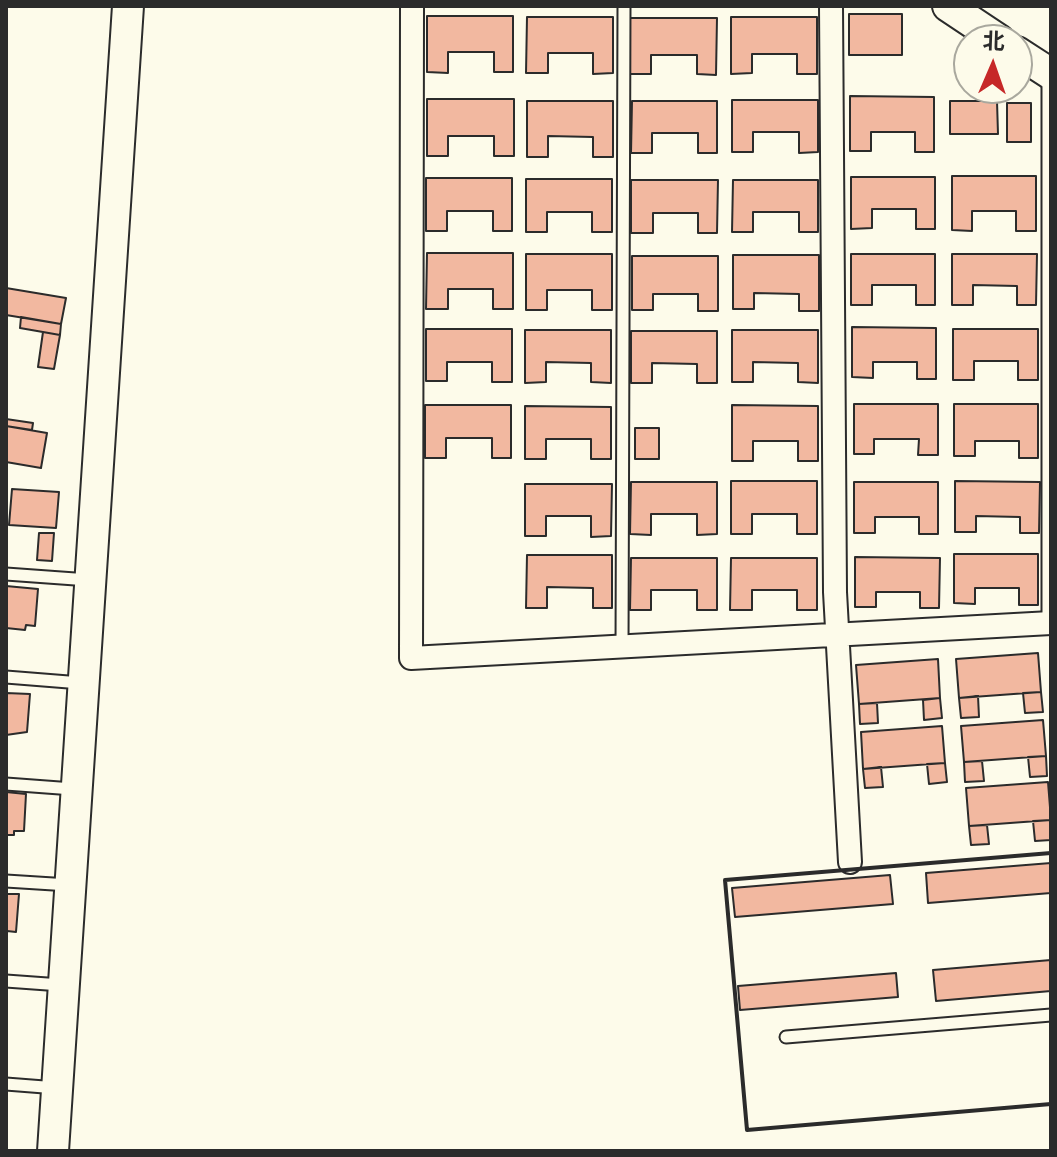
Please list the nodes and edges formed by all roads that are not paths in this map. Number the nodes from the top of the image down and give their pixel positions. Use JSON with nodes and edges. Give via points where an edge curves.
{"nodes":[{"id":1,"x":128,"y":6,"type":"edge"},
{"id":2,"x":412,"y":6,"type":"edge"},
{"id":3,"x":624,"y":6,"type":"edge"},
{"id":4,"x":831,"y":6,"type":"edge"},
{"id":5,"x":948,"y":6,"type":"edge"},
{"id":6,"x":975,"y":24,"type":"edge"},
{"id":7,"x":1049,"y":73,"type":"edge"},
{"id":8,"x":6,"y":574,"type":"edge"},
{"id":9,"x":92,"y":580,"type":"junction"},
{"id":10,"x":1050,"y":623,"type":"edge"},
{"id":11,"x":837,"y":636,"type":"junction"},
{"id":12,"x":622,"y":647,"type":"junction"},
{"id":13,"x":6,"y":677,"type":"edge"},
{"id":14,"x":85,"y":683,"type":"junction"},
{"id":15,"x":6,"y":784,"type":"edge"},
{"id":16,"x":77,"y":790,"type":"junction"},
{"id":17,"x":850,"y":862,"type":"dead end"},
{"id":18,"x":6,"y":881,"type":"edge"},
{"id":19,"x":71,"y":885,"type":"junction"},
{"id":20,"x":6,"y":981,"type":"edge"},
{"id":21,"x":64,"y":985,"type":"junction"},
{"id":22,"x":1051,"y":1015,"type":"edge"},
{"id":23,"x":786,"y":1037,"type":"dead end"},
{"id":24,"x":6,"y":1084,"type":"edge"},
{"id":25,"x":57,"y":1088,"type":"junction"},
{"id":26,"x":53,"y":1151,"type":"edge"}],
"edges":[{"from":1,"to":9,"type":"street"},
{"from":2,"to":12,"type":"street","via":[[411,658]]},
{"from":3,"to":12,"type":"lane"},
{"from":4,"to":11,"type":"street"},
{"from":5,"to":6,"type":"street"},
{"from":7,"to":10,"type":"lane"},
{"from":8,"to":9,"type":"lane"},
{"from":9,"to":14,"type":"street"},
{"from":10,"to":11,"type":"street"},
{"from":11,"to":12,"type":"street"},
{"from":11,"to":17,"type":"street"},
{"from":13,"to":14,"type":"lane"},
{"from":14,"to":16,"type":"street"},
{"from":15,"to":16,"type":"lane"},
{"from":16,"to":19,"type":"street"},
{"from":18,"to":19,"type":"lane"},
{"from":19,"to":21,"type":"street"},
{"from":20,"to":21,"type":"lane"},
{"from":21,"to":25,"type":"street"},
{"from":22,"to":23,"type":"lane"},
{"from":24,"to":25,"type":"lane"},
{"from":25,"to":26,"type":"street"}]}
